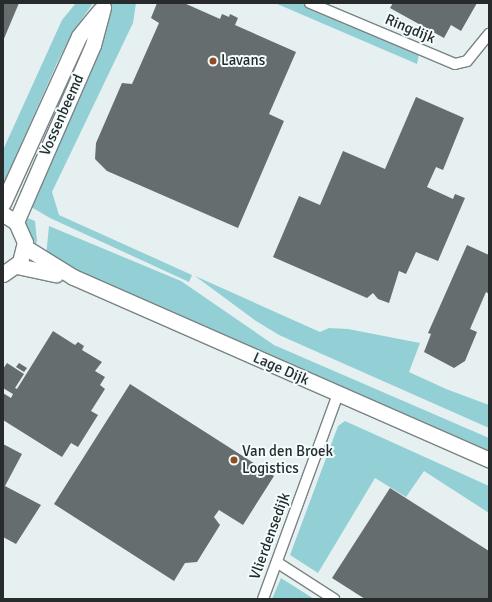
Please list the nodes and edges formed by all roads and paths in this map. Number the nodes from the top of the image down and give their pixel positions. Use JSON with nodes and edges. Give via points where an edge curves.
{"nodes":[{"id":1,"x":310,"y":3,"type":"edge"},
{"id":2,"x":104,"y":5,"type":"edge"},
{"id":3,"x":489,"y":34,"type":"edge"},
{"id":4,"x":3,"y":203,"type":"edge"},
{"id":5,"x":3,"y":214,"type":"edge"},
{"id":6,"x":16,"y":222,"type":"junction"},
{"id":7,"x":25,"y":247,"type":"junction"},
{"id":8,"x":17,"y":266,"type":"junction"},
{"id":9,"x":3,"y":274,"type":"edge"},
{"id":10,"x":72,"y":277,"type":"junction"},
{"id":11,"x":338,"y":394,"type":"junction"},
{"id":12,"x":489,"y":460,"type":"edge"},
{"id":13,"x":278,"y":563,"type":"junction"},
{"id":14,"x":263,"y":599,"type":"edge"},
{"id":15,"x":334,"y":599,"type":"edge"}],
"edges":[{"from":1,"to":3,"type":"street","name":"Ringdijk","via":[[455,64],[467,61]]},
{"from":2,"to":4,"type":"main road","name":"Vossenbeemd","via":[[79,36]]},
{"from":2,"to":6,"type":"main road","name":"Vossenbeemd","via":[[93,45]]},
{"from":5,"to":6,"type":"main road"},
{"from":6,"to":7,"type":"main road","via":[[24,236]]},
{"from":7,"to":8,"type":"main road"},
{"from":7,"to":10,"type":"main road","name":"Lage Dijk"},
{"from":8,"to":9,"type":"main road"},
{"from":8,"to":10,"type":"main road","name":"Lage Dijk"},
{"from":10,"to":11,"type":"main road","name":"Lage Dijk"},
{"from":11,"to":12,"type":"main road","name":"Lage Dijk"},
{"from":11,"to":13,"type":"street","name":"Vlierdensedijk"},
{"from":13,"to":14,"type":"street","name":"Vlierdensedijk"},
{"from":13,"to":15,"type":"street"}]}
